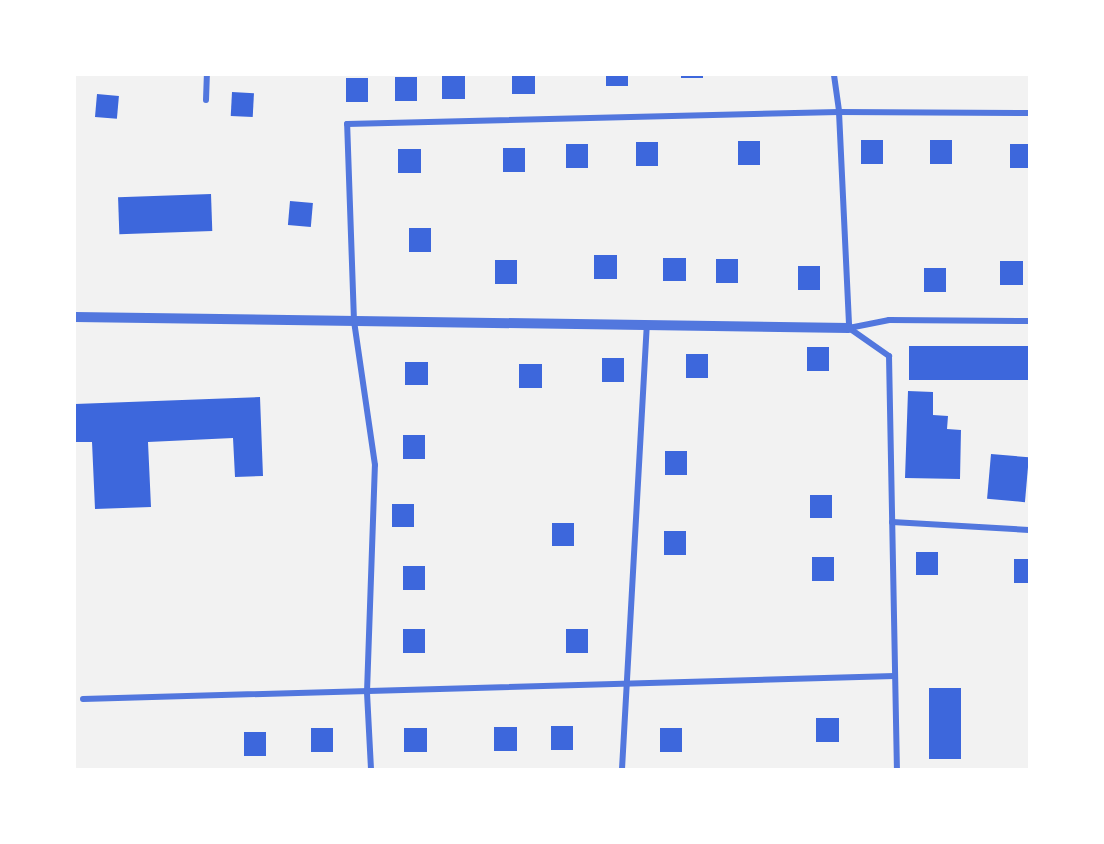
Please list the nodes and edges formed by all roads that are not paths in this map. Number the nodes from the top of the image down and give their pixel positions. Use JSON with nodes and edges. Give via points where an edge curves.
{"nodes":[{"id":1,"x":207,"y":75,"type":"edge"},
{"id":2,"x":834,"y":75,"type":"edge"},
{"id":3,"x":206,"y":100,"type":"dead end"},
{"id":4,"x":839,"y":112,"type":"junction"},
{"id":5,"x":1029,"y":113,"type":"edge"},
{"id":6,"x":75,"y":317,"type":"edge"},
{"id":7,"x":354,"y":321,"type":"junction"},
{"id":8,"x":1029,"y":321,"type":"edge"},
{"id":9,"x":647,"y":325,"type":"junction"},
{"id":10,"x":849,"y":328,"type":"junction"},
{"id":11,"x":892,"y":522,"type":"junction"},
{"id":12,"x":1029,"y":530,"type":"edge"},
{"id":13,"x":895,"y":676,"type":"junction"},
{"id":14,"x":626,"y":684,"type":"junction"},
{"id":15,"x":367,"y":692,"type":"junction"},
{"id":16,"x":83,"y":699,"type":"dead end"},
{"id":17,"x":371,"y":769,"type":"edge"},
{"id":18,"x":622,"y":769,"type":"edge"},
{"id":19,"x":897,"y":769,"type":"edge"}],
"edges":[{"from":1,"to":3,"type":"street"},
{"from":2,"to":4,"type":"street"},
{"from":4,"to":5,"type":"street"},
{"from":4,"to":7,"type":"street","via":[[346,124]]},
{"from":4,"to":10,"type":"street"},
{"from":6,"to":7,"type":"street"},
{"from":7,"to":9,"type":"street"},
{"from":7,"to":15,"type":"street","via":[[375,465]]},
{"from":8,"to":10,"type":"street","via":[[889,320]]},
{"from":9,"to":10,"type":"street"},
{"from":9,"to":14,"type":"street","via":[[643,448]]},
{"from":10,"to":11,"type":"street","via":[[889,356]]},
{"from":11,"to":12,"type":"street"},
{"from":11,"to":13,"type":"street"},
{"from":13,"to":14,"type":"street"},
{"from":13,"to":19,"type":"street"},
{"from":14,"to":15,"type":"street"},
{"from":14,"to":18,"type":"street"},
{"from":15,"to":16,"type":"street"},
{"from":15,"to":17,"type":"street"}]}
